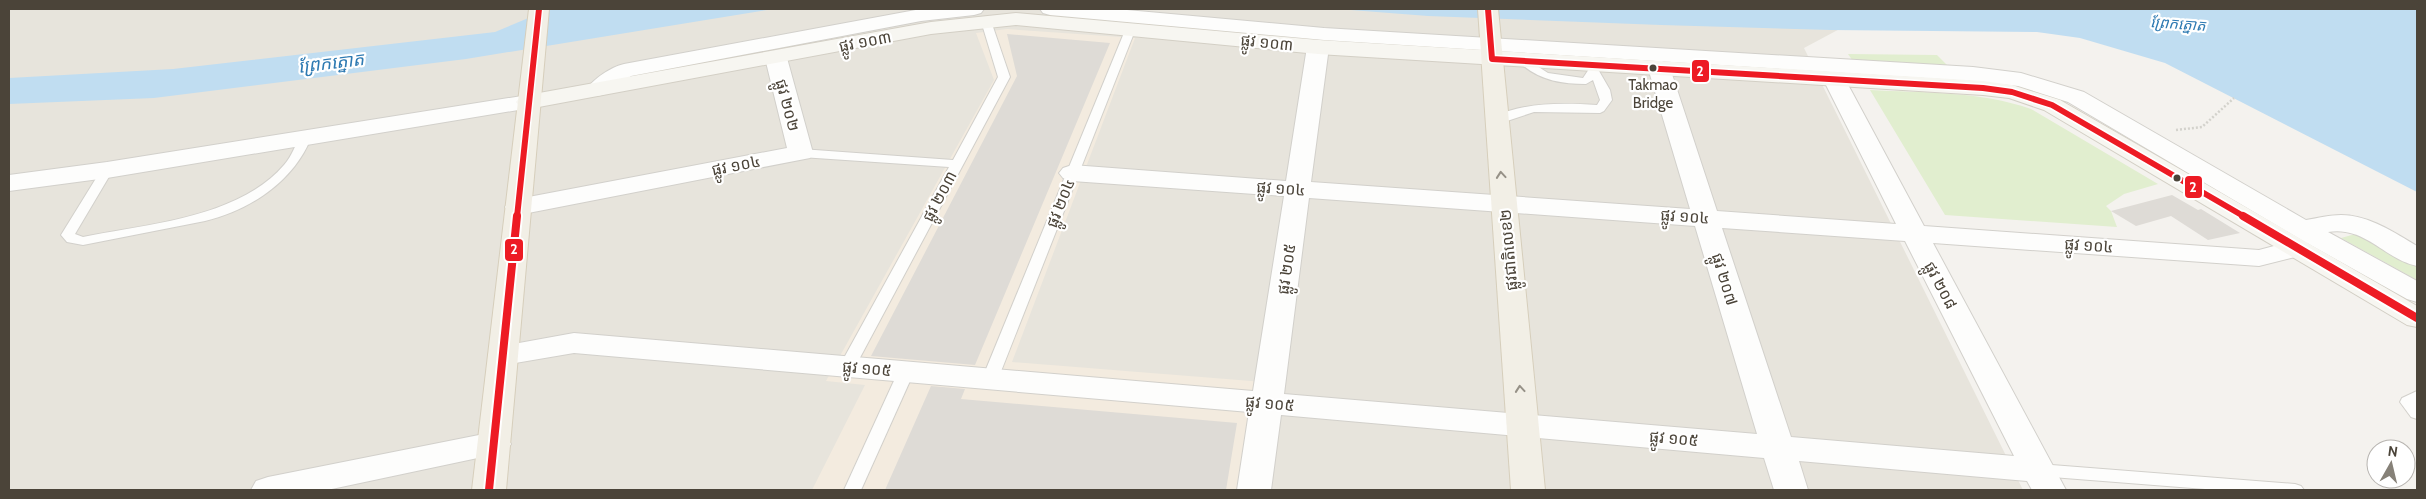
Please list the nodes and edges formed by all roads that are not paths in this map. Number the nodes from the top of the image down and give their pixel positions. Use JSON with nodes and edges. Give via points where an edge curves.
{"nodes":[{"id":1,"x":539,"y":9,"type":"edge"},
{"id":2,"x":1050,"y":9,"type":"edge"},
{"id":3,"x":1488,"y":9,"type":"edge"},
{"id":4,"x":980,"y":15,"type":"edge"},
{"id":5,"x":1132,"y":28,"type":"junction"},
{"id":6,"x":1318,"y":47,"type":"junction"},
{"id":7,"x":1490,"y":48,"type":"junction"},
{"id":8,"x":776,"y":58,"type":"junction"},
{"id":9,"x":1596,"y":68,"type":"junction"},
{"id":10,"x":1659,"y":68,"type":"junction"},
{"id":11,"x":1834,"y":79,"type":"junction"},
{"id":12,"x":530,"y":89,"type":"junction"},
{"id":13,"x":597,"y":90,"type":"junction"},
{"id":14,"x":1497,"y":120,"type":"junction"},
{"id":15,"x":305,"y":138,"type":"junction"},
{"id":16,"x":801,"y":153,"type":"junction"},
{"id":17,"x":956,"y":164,"type":"junction"},
{"id":18,"x":107,"y":170,"type":"junction"},
{"id":19,"x":1072,"y":174,"type":"junction"},
{"id":20,"x":9,"y":183,"type":"edge"},
{"id":21,"x":1298,"y":189,"type":"junction"},
{"id":22,"x":1504,"y":204,"type":"junction"},
{"id":23,"x":518,"y":207,"type":"junction"},
{"id":24,"x":1706,"y":218,"type":"junction"},
{"id":25,"x":1914,"y":232,"type":"junction"},
{"id":26,"x":2299,"y":238,"type":"junction"},
{"id":27,"x":2417,"y":258,"type":"edge"},
{"id":28,"x":2417,"y":293,"type":"edge"},
{"id":29,"x":2417,"y":318,"type":"edge"},
{"id":30,"x":503,"y":355,"type":"junction"},
{"id":31,"x":847,"y":367,"type":"junction"},
{"id":32,"x":906,"y":372,"type":"junction"},
{"id":33,"x":990,"y":379,"type":"junction"},
{"id":34,"x":2417,"y":396,"type":"edge"},
{"id":35,"x":1267,"y":403,"type":"junction"},
{"id":36,"x":2417,"y":413,"type":"edge"},
{"id":37,"x":1523,"y":425,"type":"junction"},
{"id":38,"x":494,"y":444,"type":"junction"},
{"id":39,"x":1778,"y":447,"type":"junction"},
{"id":40,"x":2043,"y":480,"type":"edge"},
{"id":41,"x":268,"y":490,"type":"edge"},
{"id":42,"x":489,"y":490,"type":"edge"},
{"id":43,"x":852,"y":490,"type":"edge"},
{"id":44,"x":1254,"y":490,"type":"edge"},
{"id":45,"x":1528,"y":490,"type":"edge"},
{"id":46,"x":1791,"y":490,"type":"edge"},
{"id":47,"x":2295,"y":490,"type":"edge"}],
"edges":[{"from":1,"to":12,"type":"main road"},
{"from":2,"to":7,"type":"street"},
{"from":3,"to":7,"type":"main road","name":"ផ្លូវជាតិលេខ២"},
{"from":4,"to":5,"type":"street","name":"ផ្លូវ ១០៣"},
{"from":4,"to":8,"type":"street","name":"ផ្លូវ ១០៣","via":[[932,28]]},
{"from":4,"to":13,"type":"street","via":[[921,14],[624,71]]},
{"from":4,"to":17,"type":"lane","name":"ផ្លូវ ២០៣","via":[[1004,77]]},
{"from":5,"to":6,"type":"street","name":"ផ្លូវ ១០៣"},
{"from":5,"to":19,"type":"lane","name":"ផ្លូវ ២០៤"},
{"from":6,"to":7,"type":"street","name":"ផ្លូវ ១០៣"},
{"from":6,"to":21,"type":"street","name":"ផ្លូវ ២០៥"},
{"from":7,"to":9,"type":"street","name":"ផ្លូវ ១០៣","via":[[1523,60]]},
{"from":7,"to":14,"type":"main road","name":"ផ្លូវជាតិលេខ២"},
{"from":7,"to":26,"type":"street","via":[[1973,74],[2021,80],[2076,97]]},
{"from":8,"to":13,"type":"street","name":"ផ្លូវ ១០៣"},
{"from":8,"to":16,"type":"street","name":"ផ្លូវ ២០២"},
{"from":9,"to":10,"type":"street","name":"ផ្លូវ ១០៣"},
{"from":9,"to":14,"type":"lane","via":[[1606,100],[1600,109],[1548,107],[1512,112]]},
{"from":10,"to":11,"type":"street","name":"ផ្លូវ ១០៣"},
{"from":10,"to":24,"type":"street","name":"ផ្លូវ ២០៧"},
{"from":11,"to":25,"type":"street","name":"ផ្លូវ ២០៨"},
{"from":11,"to":26,"type":"street","name":"ផ្លូវ ១០៣","via":[[1983,88],[2012,92],[2052,105]]},
{"from":12,"to":13,"type":"street","name":"ផ្លូវ ១០៣"},
{"from":12,"to":15,"type":"street"},
{"from":12,"to":23,"type":"main road"},
{"from":22,"to":14,"type":"main road","name":"ផ្លូវជាតិលេខ២","one_way":true},
{"from":15,"to":18,"type":"street"},
{"from":15,"to":18,"type":"lane","via":[[295,160],[285,172],[220,212],[93,239],[72,239],[68,235]]},
{"from":16,"to":17,"type":"lane","name":"ផ្លូវ ១០៤"},
{"from":16,"to":23,"type":"street","name":"ផ្លូវ ១០៤"},
{"from":17,"to":31,"type":"lane","name":"ផ្លូវ ២០៣"},
{"from":18,"to":20,"type":"street"},
{"from":19,"to":21,"type":"street","name":"ផ្លូវ ១០៤"},
{"from":19,"to":33,"type":"lane","name":"ផ្លូវ ២០៤"},
{"from":21,"to":22,"type":"street","name":"ផ្លូវ ១០៤"},
{"from":21,"to":35,"type":"street","name":"ផ្លូវ ២០៥"},
{"from":22,"to":24,"type":"street","name":"ផ្លូវ ១០៤"},
{"from":37,"to":22,"type":"main road","name":"ផ្លូវជាតិលេខ២","one_way":true},
{"from":23,"to":30,"type":"main road"},
{"from":24,"to":25,"type":"street","name":"ផ្លូវ ១០៤"},
{"from":24,"to":39,"type":"street","name":"ផ្លូវ ២០៧"},
{"from":25,"to":26,"type":"street","name":"ផ្លូវ ១០៤","via":[[2259,258]]},
{"from":25,"to":40,"type":"street","name":"ផ្លូវ ២០៨"},
{"from":26,"to":27,"type":"street","name":"ផ្លូវ ១០៤","via":[[2338,223],[2349,223]]},
{"from":26,"to":28,"type":"street"},
{"from":26,"to":29,"type":"street","name":"ផ្លូវ ១០៣"},
{"from":30,"to":31,"type":"street","name":"ផ្លូវ ១០៥","via":[[574,343]]},
{"from":30,"to":38,"type":"main road"},
{"from":31,"to":32,"type":"street","name":"ផ្លូវ ១០៥"},
{"from":32,"to":33,"type":"street","name":"ផ្លូវ ១០៥"},
{"from":32,"to":43,"type":"lane"},
{"from":33,"to":35,"type":"street","name":"ផ្លូវ ១០៥"},
{"from":34,"to":36,"type":"lane","via":[[2408,402]]},
{"from":35,"to":37,"type":"street","name":"ផ្លូវ ១០៥"},
{"from":35,"to":44,"type":"street","name":"ផ្លូវ ២០៥"},
{"from":37,"to":39,"type":"street","name":"ផ្លូវ ១០៥"},
{"from":37,"to":45,"type":"main road","name":"ផ្លូវជាតិលេខ២"},
{"from":38,"to":41,"type":"street"},
{"from":38,"to":42,"type":"main road"},
{"from":39,"to":40,"type":"street","name":"ផ្លូវ ១០៥"},
{"from":39,"to":46,"type":"street","name":"ផ្លូវ ២០៧"},
{"from":40,"to":47,"type":"lane"}]}
